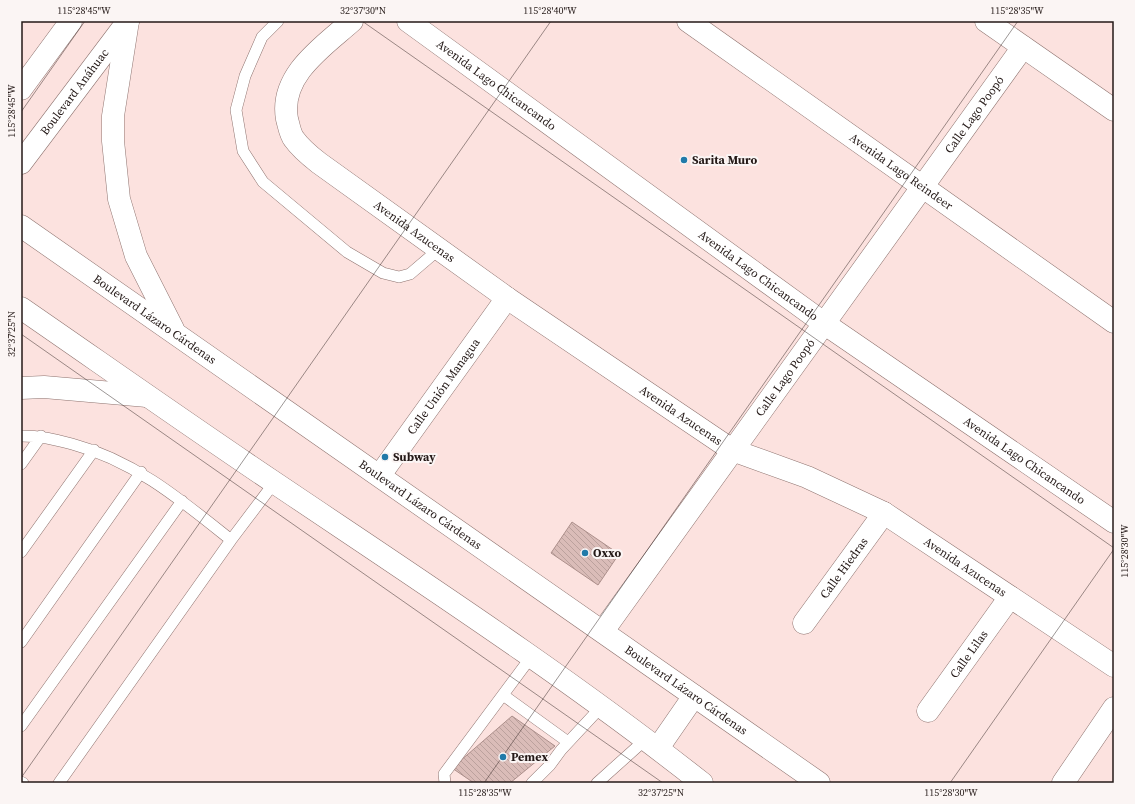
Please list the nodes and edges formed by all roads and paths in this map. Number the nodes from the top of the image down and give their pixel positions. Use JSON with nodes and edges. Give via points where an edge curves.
{"nodes":[{"id":1,"x":70,"y":21,"type":"edge"},
{"id":2,"x":128,"y":21,"type":"edge"},
{"id":3,"x":278,"y":21,"type":"edge"},
{"id":4,"x":352,"y":21,"type":"edge"},
{"id":5,"x":408,"y":21,"type":"edge"},
{"id":6,"x":688,"y":21,"type":"edge"},
{"id":7,"x":986,"y":21,"type":"edge"},
{"id":8,"x":1023,"y":47,"type":"junction"},
{"id":9,"x":21,"y":89,"type":"edge"},
{"id":10,"x":1114,"y":110,"type":"edge"},
{"id":11,"x":21,"y":163,"type":"edge"},
{"id":12,"x":923,"y":187,"type":"junction"},
{"id":13,"x":21,"y":226,"type":"edge"},
{"id":14,"x":438,"y":250,"type":"junction"},
{"id":15,"x":507,"y":298,"type":"junction"},
{"id":16,"x":21,"y":308,"type":"edge"},
{"id":17,"x":1114,"y":322,"type":"edge"},
{"id":18,"x":825,"y":324,"type":"junction"},
{"id":19,"x":174,"y":332,"type":"junction"},
{"id":20,"x":21,"y":388,"type":"edge"},
{"id":21,"x":148,"y":396,"type":"junction"},
{"id":22,"x":21,"y":436,"type":"edge"},
{"id":23,"x":41,"y":436,"type":"junction"},
{"id":24,"x":94,"y":450,"type":"junction"},
{"id":25,"x":732,"y":450,"type":"junction"},
{"id":26,"x":21,"y":464,"type":"edge"},
{"id":27,"x":141,"y":472,"type":"junction"},
{"id":28,"x":380,"y":476,"type":"junction"},
{"id":29,"x":274,"y":483,"type":"junction"},
{"id":30,"x":182,"y":501,"type":"junction"},
{"id":31,"x":1110,"y":512,"type":"edge"},
{"id":32,"x":884,"y":513,"type":"junction"},
{"id":33,"x":231,"y":540,"type":"junction"},
{"id":34,"x":21,"y":552,"type":"edge"},
{"id":35,"x":1010,"y":597,"type":"junction"},
{"id":36,"x":804,"y":623,"type":"dead end"},
{"id":37,"x":603,"y":631,"type":"junction"},
{"id":38,"x":21,"y":642,"type":"edge"},
{"id":39,"x":531,"y":657,"type":"junction"},
{"id":40,"x":1114,"y":666,"type":"edge"},
{"id":41,"x":503,"y":695,"type":"junction"},
{"id":42,"x":694,"y":696,"type":"junction"},
{"id":43,"x":601,"y":707,"type":"junction"},
{"id":44,"x":1114,"y":708,"type":"edge"},
{"id":45,"x":928,"y":711,"type":"dead end"},
{"id":46,"x":21,"y":726,"type":"edge"},
{"id":47,"x":568,"y":742,"type":"junction"},
{"id":48,"x":652,"y":744,"type":"junction"},
{"id":49,"x":59,"y":783,"type":"edge"},
{"id":50,"x":445,"y":783,"type":"edge"},
{"id":51,"x":532,"y":783,"type":"edge"},
{"id":52,"x":597,"y":783,"type":"edge"},
{"id":53,"x":702,"y":783,"type":"edge"},
{"id":54,"x":819,"y":783,"type":"edge"},
{"id":55,"x":1063,"y":783,"type":"edge"}],
"edges":[{"from":1,"to":9,"type":"main road"},
{"from":2,"to":11,"type":"main road","name":"Boulevard Anáhuac"},
{"from":2,"to":19,"type":"main road","via":[[113,116],[120,200],[136,256]]},
{"from":3,"to":14,"type":"lane","via":[[262,37],[245,76],[236,110],[243,151],[263,182],[347,252],[383,273],[399,277],[410,274]]},
{"from":4,"to":14,"type":"main road","name":"Avenida Azucenas","via":[[306,62],[296,76],[288,96],[286,115],[294,138],[304,151]]},
{"from":5,"to":18,"type":"main road","name":"Avenida Lago Chicancando"},
{"from":6,"to":12,"type":"main road","name":"Avenida Lago Reindeer"},
{"from":7,"to":8,"type":"main road"},
{"from":8,"to":10,"type":"main road"},
{"from":8,"to":12,"type":"main road","name":"Calle Lago Poopó"},
{"from":12,"to":17,"type":"main road","name":"Avenida Lago Reindeer"},
{"from":12,"to":18,"type":"main road","name":"Calle Lago Poopó"},
{"from":13,"to":19,"type":"main road","name":"Boulevard Lázaro Cárdenas"},
{"from":14,"to":15,"type":"main road","name":"Avenida Azucenas"},
{"from":15,"to":25,"type":"main road","name":"Avenida Azucenas"},
{"from":15,"to":28,"type":"main road","name":"Calle Unión Managua"},
{"from":16,"to":21,"type":"main road"},
{"from":18,"to":25,"type":"main road","name":"Calle Lago Poopó"},
{"from":18,"to":31,"type":"main road","name":"Avenida Lago Chicancando"},
{"from":19,"to":28,"type":"main road","name":"Boulevard Lázaro Cárdenas"},
{"from":20,"to":21,"type":"main road","via":[[44,387]]},
{"from":21,"to":29,"type":"main road"},
{"from":22,"to":23,"type":"lane"},
{"from":23,"to":24,"type":"lane"},
{"from":23,"to":26,"type":"lane"},
{"from":24,"to":27,"type":"lane"},
{"from":24,"to":34,"type":"lane"},
{"from":25,"to":32,"type":"main road","name":"Avenida Azucenas","via":[[807,477]]},
{"from":25,"to":37,"type":"main road","name":"Calle Lago Poopó"},
{"from":27,"to":30,"type":"lane"},
{"from":27,"to":38,"type":"lane"},
{"from":28,"to":37,"type":"main road","name":"Boulevard Lázaro Cárdenas"},
{"from":29,"to":33,"type":"lane"},
{"from":29,"to":39,"type":"main road"},
{"from":30,"to":33,"type":"lane"},
{"from":30,"to":46,"type":"lane"},
{"from":32,"to":35,"type":"main road","name":"Avenida Azucenas"},
{"from":32,"to":36,"type":"main road","name":"Calle Hiedras"},
{"from":33,"to":49,"type":"lane"},
{"from":35,"to":40,"type":"main road","name":"Avenida Azucenas"},
{"from":35,"to":45,"type":"main road","name":"Calle Lilas"},
{"from":37,"to":42,"type":"main road","name":"Boulevard Lázaro Cárdenas"},
{"from":39,"to":41,"type":"lane"},
{"from":39,"to":43,"type":"main road"},
{"from":41,"to":47,"type":"lane"},
{"from":41,"to":50,"type":"lane","via":[[444,774]]},
{"from":42,"to":48,"type":"main road"},
{"from":42,"to":54,"type":"main road","name":"Boulevard Lázaro Cárdenas"},
{"from":43,"to":47,"type":"lane"},
{"from":43,"to":48,"type":"main road"},
{"from":44,"to":55,"type":"main road"},
{"from":47,"to":51,"type":"lane"},
{"from":48,"to":52,"type":"lane"},
{"from":48,"to":53,"type":"main road"}]}
